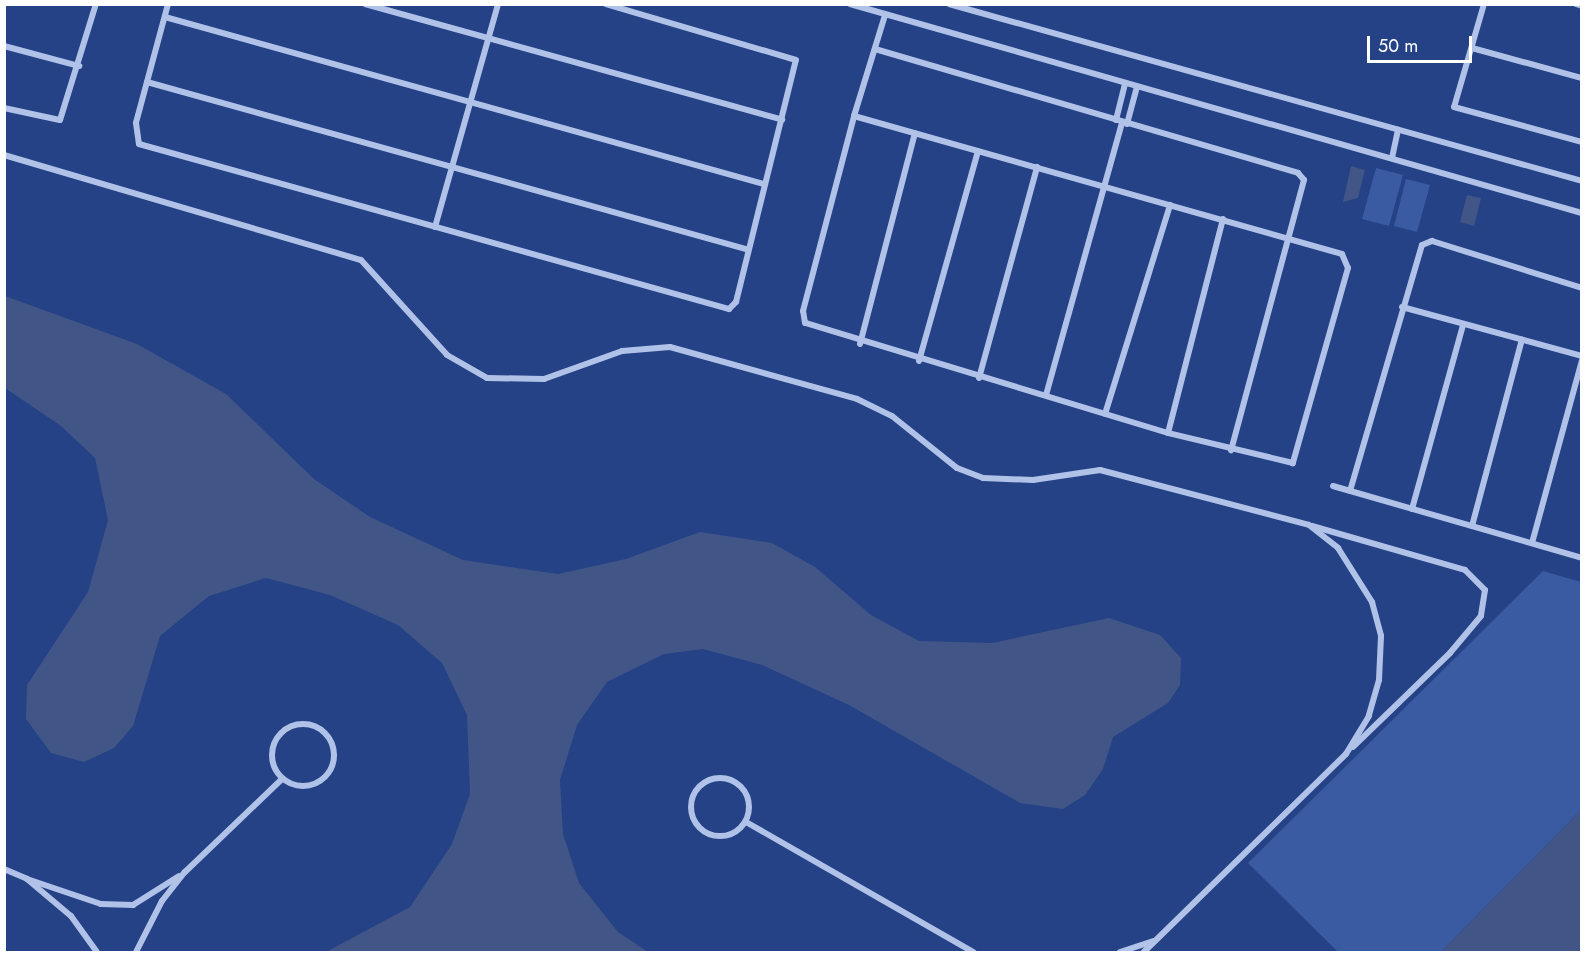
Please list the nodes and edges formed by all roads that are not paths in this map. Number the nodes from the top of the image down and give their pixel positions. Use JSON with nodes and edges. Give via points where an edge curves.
{"nodes":[{"id":1,"x":96,"y":4,"type":"edge"},
{"id":2,"x":168,"y":4,"type":"edge"},
{"id":3,"x":365,"y":4,"type":"edge"},
{"id":4,"x":498,"y":4,"type":"edge"},
{"id":5,"x":606,"y":4,"type":"edge"},
{"id":6,"x":850,"y":4,"type":"edge"},
{"id":7,"x":949,"y":4,"type":"edge"},
{"id":8,"x":1484,"y":4,"type":"edge"},
{"id":9,"x":1576,"y":4,"type":"edge"},
{"id":10,"x":1581,"y":6,"type":"edge"},
{"id":11,"x":868,"y":7,"type":"edge"},
{"id":12,"x":885,"y":15,"type":"junction"},
{"id":13,"x":165,"y":17,"type":"junction"},
{"id":14,"x":486,"y":37,"type":"junction"},
{"id":15,"x":4,"y":46,"type":"edge"},
{"id":16,"x":1472,"y":48,"type":"junction"},
{"id":17,"x":875,"y":49,"type":"junction"},
{"id":18,"x":79,"y":66,"type":"junction"},
{"id":19,"x":1581,"y":78,"type":"edge"},
{"id":20,"x":147,"y":82,"type":"junction"},
{"id":21,"x":1125,"y":84,"type":"junction"},
{"id":22,"x":1137,"y":87,"type":"junction"},
{"id":23,"x":467,"y":104,"type":"junction"},
{"id":24,"x":4,"y":108,"type":"edge"},
{"id":25,"x":854,"y":116,"type":"junction"},
{"id":26,"x":782,"y":120,"type":"junction"},
{"id":27,"x":1122,"y":122,"type":"junction"},
{"id":28,"x":1398,"y":130,"type":"junction"},
{"id":29,"x":915,"y":133,"type":"junction"},
{"id":30,"x":1581,"y":142,"type":"edge"},
{"id":31,"x":978,"y":151,"type":"junction"},
{"id":32,"x":4,"y":155,"type":"edge"},
{"id":33,"x":1392,"y":158,"type":"junction"},
{"id":34,"x":452,"y":167,"type":"junction"},
{"id":35,"x":1037,"y":167,"type":"junction"},
{"id":36,"x":1581,"y":181,"type":"edge"},
{"id":37,"x":764,"y":184,"type":"junction"},
{"id":38,"x":1103,"y":186,"type":"junction"},
{"id":39,"x":1170,"y":205,"type":"junction"},
{"id":40,"x":1581,"y":213,"type":"edge"},
{"id":41,"x":1223,"y":219,"type":"junction"},
{"id":42,"x":435,"y":227,"type":"junction"},
{"id":43,"x":1290,"y":238,"type":"junction"},
{"id":44,"x":746,"y":249,"type":"junction"},
{"id":45,"x":1581,"y":288,"type":"edge"},
{"id":46,"x":1402,"y":307,"type":"junction"},
{"id":47,"x":1463,"y":325,"type":"junction"},
{"id":48,"x":1522,"y":340,"type":"junction"},
{"id":49,"x":860,"y":344,"type":"junction"},
{"id":50,"x":1581,"y":358,"type":"edge"},
{"id":51,"x":919,"y":361,"type":"junction"},
{"id":52,"x":979,"y":378,"type":"junction"},
{"id":53,"x":1046,"y":395,"type":"junction"},
{"id":54,"x":1105,"y":414,"type":"junction"},
{"id":55,"x":1168,"y":433,"type":"junction"},
{"id":56,"x":1231,"y":450,"type":"junction"},
{"id":57,"x":1333,"y":486,"type":"dead end"},
{"id":58,"x":1350,"y":491,"type":"junction"},
{"id":59,"x":1412,"y":509,"type":"junction"},
{"id":60,"x":1309,"y":525,"type":"junction"},
{"id":61,"x":1472,"y":526,"type":"junction"},
{"id":62,"x":1532,"y":543,"type":"junction"},
{"id":63,"x":1581,"y":558,"type":"edge"},
{"id":64,"x":1346,"y":754,"type":"junction"},
{"id":65,"x":282,"y":778,"type":"junction"},
{"id":66,"x":747,"y":822,"type":"junction"},
{"id":67,"x":4,"y":869,"type":"edge"},
{"id":68,"x":185,"y":872,"type":"junction"},
{"id":69,"x":27,"y":879,"type":"junction"},
{"id":70,"x":1156,"y":940,"type":"junction"},
{"id":71,"x":97,"y":952,"type":"edge"},
{"id":72,"x":136,"y":952,"type":"edge"},
{"id":73,"x":969,"y":952,"type":"edge"},
{"id":74,"x":1120,"y":952,"type":"edge"},
{"id":75,"x":1144,"y":952,"type":"edge"}],
"edges":[{"from":1,"to":18,"type":"street"},
{"from":2,"to":13,"type":"street"},
{"from":3,"to":14,"type":"street"},
{"from":4,"to":14,"type":"street"},
{"from":5,"to":26,"type":"street","via":[[791,56],[797,66]]},
{"from":6,"to":11,"type":"street"},
{"from":7,"to":28,"type":"street"},
{"from":8,"to":16,"type":"street"},
{"from":9,"to":10,"type":"street"},
{"from":11,"to":12,"type":"street"},
{"from":12,"to":17,"type":"street"},
{"from":12,"to":21,"type":"street"},
{"from":13,"to":20,"type":"street"},
{"from":13,"to":23,"type":"street"},
{"from":14,"to":23,"type":"street"},
{"from":14,"to":26,"type":"street"},
{"from":15,"to":18,"type":"street"},
{"from":16,"to":19,"type":"street"},
{"from":16,"to":30,"type":"street","via":[[1454,107]]},
{"from":17,"to":25,"type":"street"},
{"from":17,"to":27,"type":"street"},
{"from":18,"to":24,"type":"street","via":[[60,120]]},
{"from":20,"to":34,"type":"street"},
{"from":20,"to":42,"type":"street","via":[[136,123],[139,144]]},
{"from":21,"to":22,"type":"street"},
{"from":21,"to":27,"type":"street"},
{"from":22,"to":27,"type":"street"},
{"from":22,"to":33,"type":"street"},
{"from":23,"to":34,"type":"street"},
{"from":23,"to":37,"type":"street"},
{"from":25,"to":29,"type":"street"},
{"from":25,"to":49,"type":"street","via":[[803,311],[805,323],[816,331]]},
{"from":26,"to":37,"type":"street"},
{"from":27,"to":38,"type":"street"},
{"from":27,"to":43,"type":"street","via":[[1298,173],[1305,189]]},
{"from":28,"to":33,"type":"street"},
{"from":28,"to":36,"type":"street"},
{"from":29,"to":31,"type":"street"},
{"from":29,"to":49,"type":"street"},
{"from":31,"to":35,"type":"street"},
{"from":31,"to":51,"type":"street"},
{"from":32,"to":60,"type":"street","via":[[361,260],[447,355],[487,378],[544,379],[622,351],[670,347],[857,399],[892,416],[957,468],[983,478],[1033,480],[1100,470]]},
{"from":33,"to":40,"type":"street"},
{"from":34,"to":42,"type":"street"},
{"from":34,"to":44,"type":"street"},
{"from":35,"to":38,"type":"street"},
{"from":35,"to":52,"type":"street"},
{"from":37,"to":44,"type":"street"},
{"from":38,"to":39,"type":"street"},
{"from":38,"to":53,"type":"street"},
{"from":39,"to":41,"type":"street"},
{"from":39,"to":54,"type":"street"},
{"from":41,"to":43,"type":"street"},
{"from":41,"to":55,"type":"street"},
{"from":42,"to":44,"type":"street","via":[[721,309],[736,302]]},
{"from":43,"to":56,"type":"street"},
{"from":43,"to":56,"type":"street","via":[[1342,254],[1348,268],[1296,458],[1288,465]]},
{"from":45,"to":46,"type":"street","via":[[1432,241],[1419,249]]},
{"from":46,"to":47,"type":"street"},
{"from":46,"to":58,"type":"street"},
{"from":47,"to":48,"type":"street"},
{"from":47,"to":59,"type":"street"},
{"from":48,"to":50,"type":"street"},
{"from":48,"to":61,"type":"street"},
{"from":49,"to":51,"type":"street"},
{"from":50,"to":62,"type":"street"},
{"from":51,"to":52,"type":"street"},
{"from":52,"to":53,"type":"street"},
{"from":53,"to":54,"type":"street"},
{"from":54,"to":55,"type":"street"},
{"from":55,"to":56,"type":"street"},
{"from":57,"to":58,"type":"street"},
{"from":58,"to":59,"type":"street"},
{"from":59,"to":61,"type":"street"},
{"from":60,"to":64,"type":"street","via":[[1358,574],[1381,636],[1379,680],[1369,716]]},
{"from":60,"to":64,"type":"street","via":[[1465,570],[1485,590],[1480,616],[1458,644]]},
{"from":61,"to":62,"type":"street"},
{"from":62,"to":63,"type":"street"},
{"from":64,"to":70,"type":"street"},
{"from":65,"to":65,"type":"street","via":[[300,787],[320,782],[333,766],[334,746],[322,729],[304,723],[285,728],[273,743],[272,762]]},
{"from":65,"to":68,"type":"street"},
{"from":66,"to":66,"type":"street","via":[[749,797],[731,779],[696,786],[690,812],[697,827],[723,837]]},
{"from":66,"to":73,"type":"street"},
{"from":67,"to":69,"type":"street"},
{"from":68,"to":69,"type":"street","via":[[133,905],[101,904]]},
{"from":68,"to":72,"type":"street","via":[[162,901]]},
{"from":69,"to":71,"type":"street","via":[[71,916]]},
{"from":70,"to":74,"type":"street"},
{"from":70,"to":75,"type":"street"}]}
